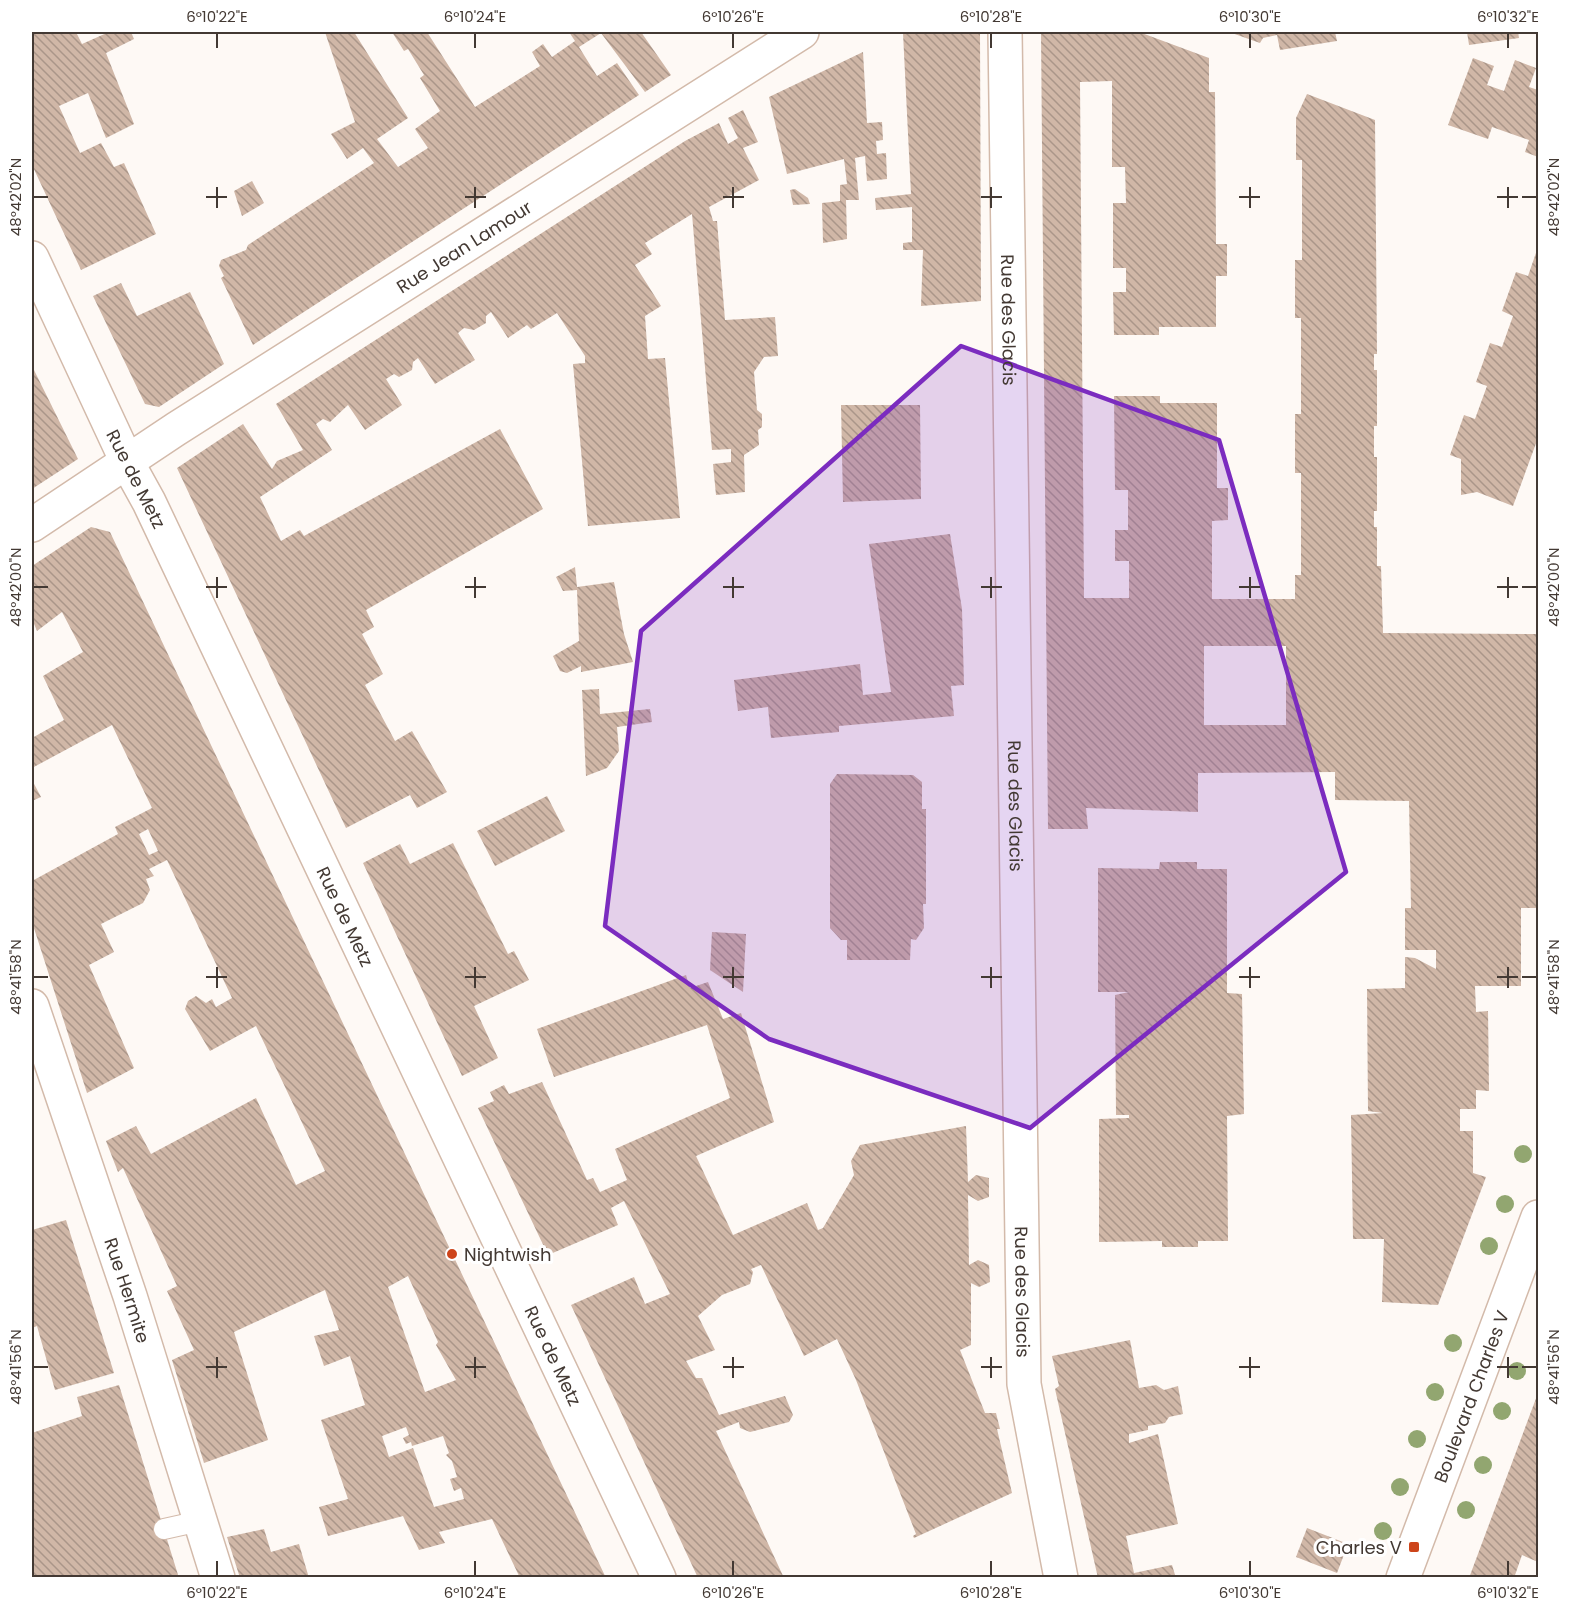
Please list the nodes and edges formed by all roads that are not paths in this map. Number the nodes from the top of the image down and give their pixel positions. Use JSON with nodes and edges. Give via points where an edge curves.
{"nodes":[{"id":1,"x":802,"y":32,"type":"edge"},
{"id":2,"x":1005,"y":32,"type":"edge"},
{"id":3,"x":32,"y":258,"type":"edge"},
{"id":4,"x":128,"y":464,"type":"junction"},
{"id":5,"x":32,"y":525,"type":"edge"},
{"id":6,"x":32,"y":1006,"type":"edge"},
{"id":7,"x":1539,"y":1217,"type":"edge"},
{"id":8,"x":200,"y":1521,"type":"junction"},
{"id":9,"x":164,"y":1529,"type":"dead end"},
{"id":10,"x":218,"y":1578,"type":"edge"},
{"id":11,"x":659,"y":1578,"type":"edge"},
{"id":12,"x":1061,"y":1578,"type":"edge"},
{"id":13,"x":1403,"y":1578,"type":"edge"}],
"edges":[{"from":1,"to":4,"type":"street","name":"Rue Jean Lamour","via":[[196,416]]},
{"from":2,"to":12,"type":"street","name":"Rue des Glacis","via":[[1024,1384]]},
{"from":3,"to":4,"type":"street","name":"Rue de Metz"},
{"from":4,"to":5,"type":"street","name":"Rue Jean Lamour"},
{"from":4,"to":11,"type":"street","name":"Rue de Metz"},
{"from":6,"to":8,"type":"street","name":"Rue Hermite","via":[[130,1296]]},
{"from":7,"to":13,"type":"street","name":"Boulevard Charles V"},
{"from":8,"to":9,"type":"lane"},
{"from":8,"to":10,"type":"street","name":"Rue Hermite"}]}
